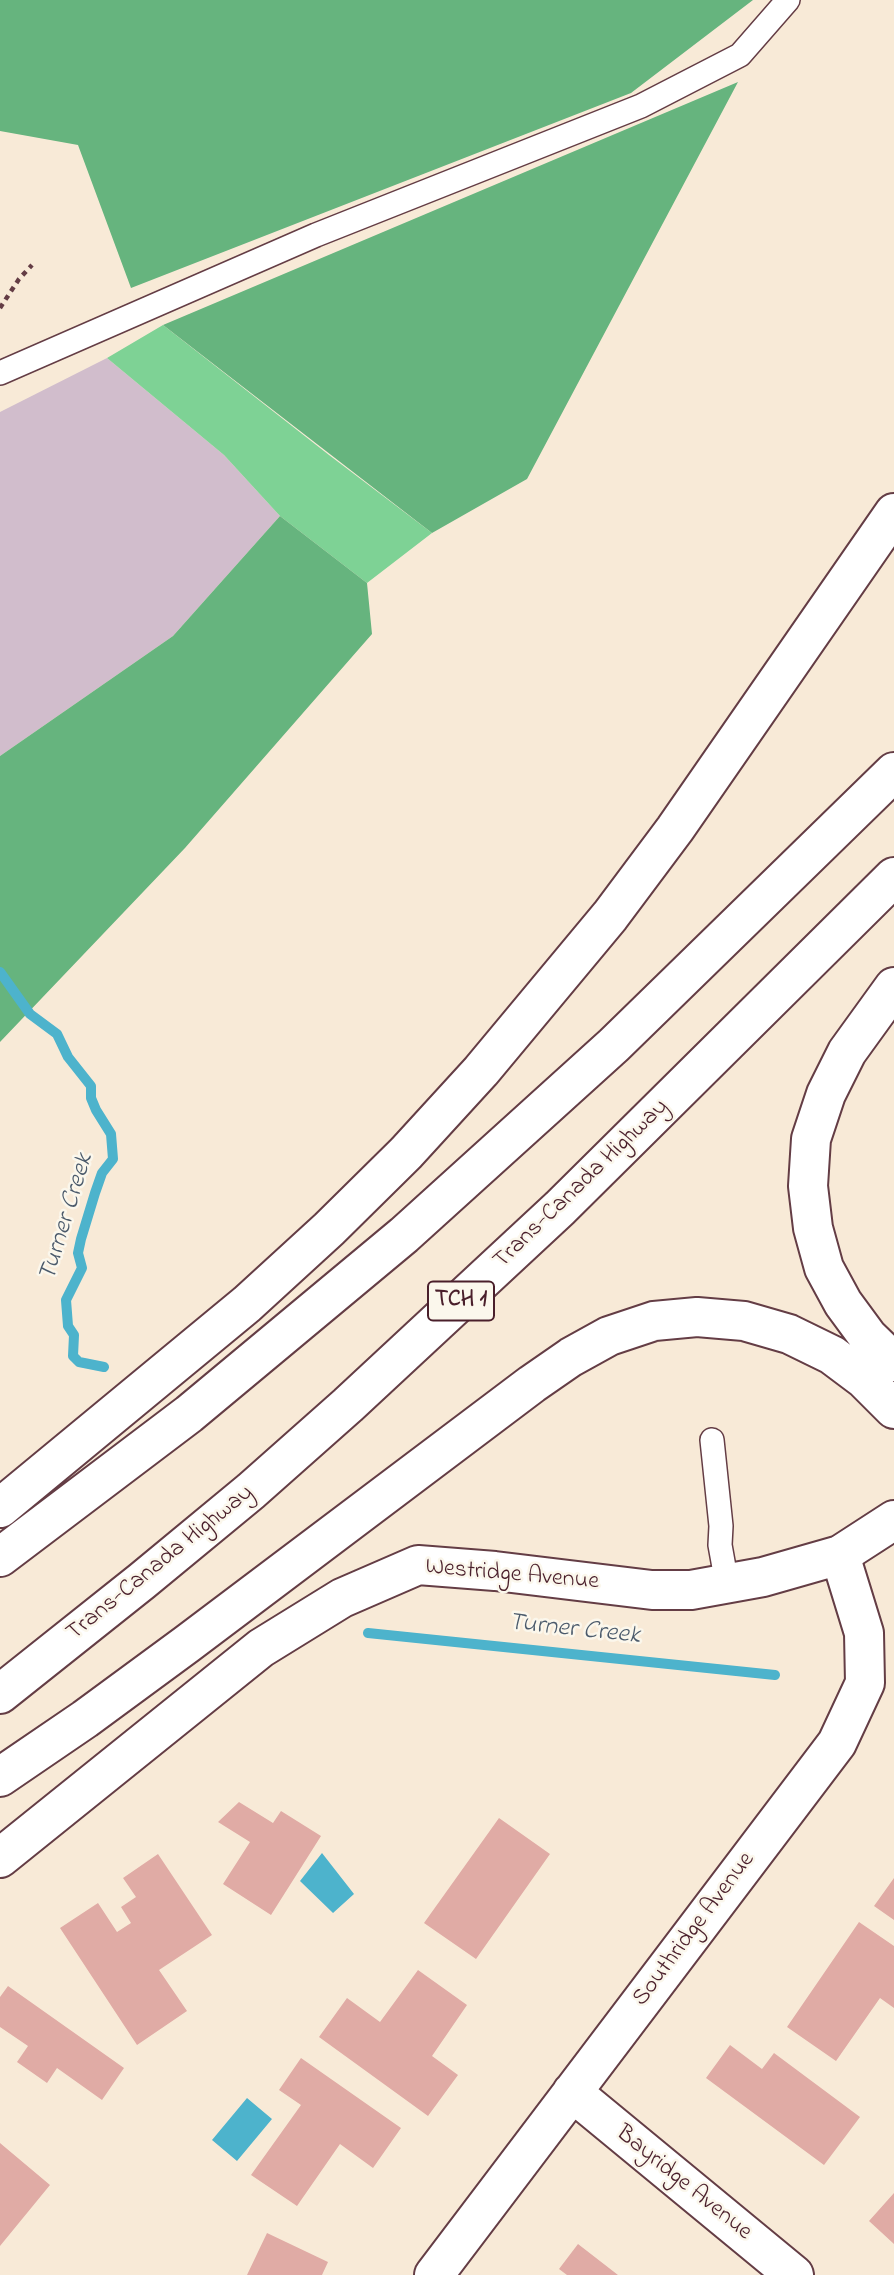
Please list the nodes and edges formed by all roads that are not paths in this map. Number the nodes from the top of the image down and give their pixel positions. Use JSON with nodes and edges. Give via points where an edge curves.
{"nodes":[{"id":1,"x":788,"y":0,"type":"edge"},
{"id":2,"x":0,"y":373,"type":"edge"},
{"id":3,"x":894,"y":513,"type":"edge"},
{"id":4,"x":894,"y":772,"type":"edge"},
{"id":5,"x":894,"y":877,"type":"edge"},
{"id":6,"x":894,"y":987,"type":"edge"},
{"id":7,"x":894,"y":1362,"type":"edge"},
{"id":8,"x":894,"y":1409,"type":"edge"},
{"id":9,"x":712,"y":1440,"type":"dead end"},
{"id":10,"x":0,"y":1508,"type":"edge"},
{"id":11,"x":894,"y":1520,"type":"edge"},
{"id":12,"x":840,"y":1555,"type":"junction"},
{"id":13,"x":0,"y":1557,"type":"edge"},
{"id":14,"x":727,"y":1584,"type":"junction"},
{"id":15,"x":0,"y":1694,"type":"edge"},
{"id":16,"x":0,"y":1777,"type":"edge"},
{"id":17,"x":0,"y":1858,"type":"edge"},
{"id":18,"x":572,"y":2092,"type":"junction"},
{"id":19,"x":435,"y":2275,"type":"edge"},
{"id":20,"x":794,"y":2275,"type":"edge"}],
"edges":[{"from":1,"to":2,"type":"lane","via":[[740,55],[640,106],[317,235]]},
{"from":3,"to":10,"type":"main road","via":[[675,829],[610,916],[471,1082],[348,1210],[247,1304]]},
{"from":4,"to":13,"type":"main road","via":[[614,1045],[404,1235],[189,1414]]},
{"from":5,"to":15,"type":"main road","name":"Trans-Canada Highway","number":"TCH 1","via":[[569,1199],[369,1387],[182,1548]]},
{"from":6,"to":7,"type":"main road","via":[[847,1052],[826,1094],[811,1139],[808,1186],[824,1268],[868,1336]]},
{"from":8,"to":16,"type":"main road","via":[[832,1355],[789,1334],[744,1321],[696,1317],[654,1321],[608,1336],[532,1384],[187,1644]]},
{"from":9,"to":14,"type":"lane"},
{"from":11,"to":12,"type":"main road","name":"Westridge Avenue"},
{"from":12,"to":14,"type":"main road","name":"Westridge Avenue"},
{"from":12,"to":18,"type":"main road","name":"Southridge Avenue","via":[[864,1633],[865,1683],[837,1743]]},
{"from":14,"to":17,"type":"main road","name":"Westridge Avenue","via":[[652,1590],[418,1565],[342,1598],[261,1648]]},
{"from":18,"to":19,"type":"main road","name":"Southridge Avenue"},
{"from":18,"to":20,"type":"main road","name":"Bayridge Avenue"}]}
